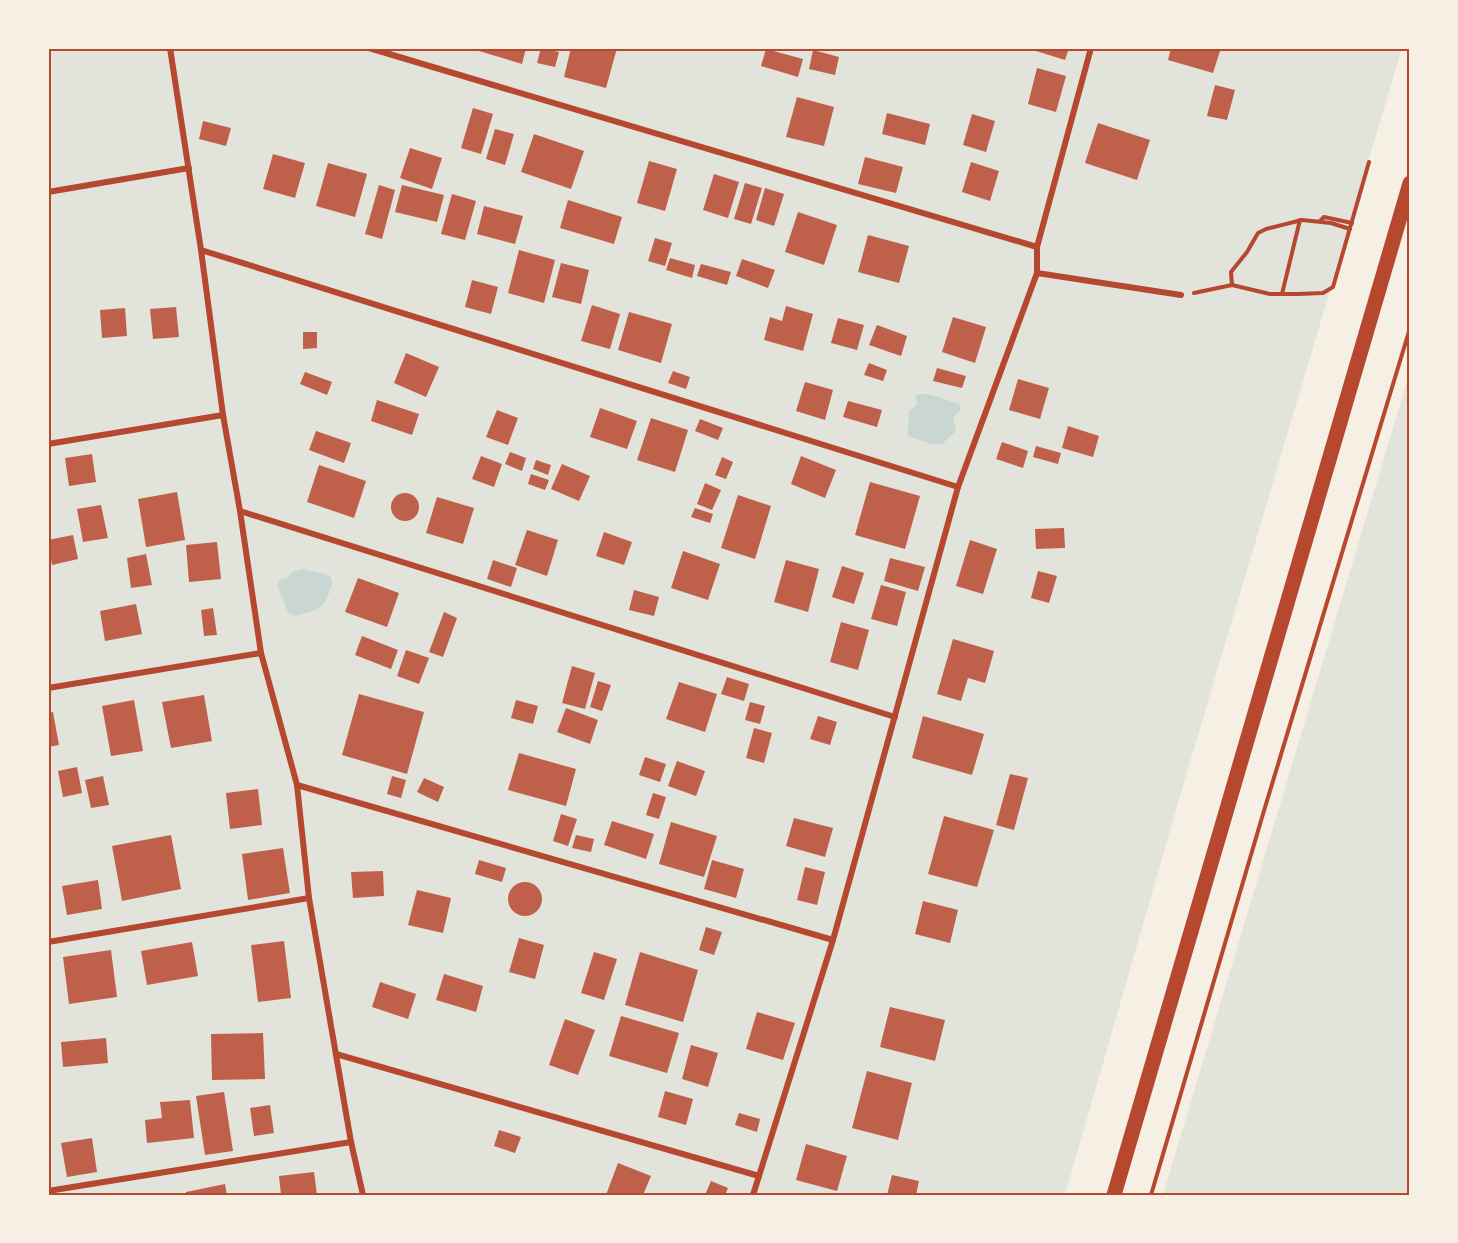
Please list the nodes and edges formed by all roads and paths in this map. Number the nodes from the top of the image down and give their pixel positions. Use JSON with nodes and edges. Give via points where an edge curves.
{"nodes":[{"id":1,"x":170,"y":48,"type":"edge"},
{"id":2,"x":369,"y":48,"type":"edge"},
{"id":3,"x":1092,"y":48,"type":"edge"},
{"id":4,"x":1369,"y":162,"type":"dead end"},
{"id":5,"x":189,"y":168,"type":"junction"},
{"id":6,"x":1410,"y":183,"type":"edge"},
{"id":7,"x":48,"y":192,"type":"edge"},
{"id":8,"x":1300,"y":220,"type":"junction"},
{"id":9,"x":1351,"y":226,"type":"junction"},
{"id":10,"x":1036,"y":247,"type":"junction"},
{"id":11,"x":201,"y":250,"type":"junction"},
{"id":12,"x":1037,"y":273,"type":"junction"},
{"id":13,"x":1232,"y":285,"type":"junction"},
{"id":14,"x":1282,"y":294,"type":"junction"},
{"id":15,"x":1181,"y":295,"type":"joint"},
{"id":16,"x":1410,"y":328,"type":"edge"},
{"id":17,"x":222,"y":415,"type":"junction"},
{"id":18,"x":48,"y":444,"type":"edge"},
{"id":19,"x":958,"y":488,"type":"junction"},
{"id":20,"x":240,"y":511,"type":"junction"},
{"id":21,"x":261,"y":652,"type":"junction"},
{"id":22,"x":48,"y":688,"type":"edge"},
{"id":23,"x":895,"y":717,"type":"junction"},
{"id":24,"x":297,"y":785,"type":"junction"},
{"id":25,"x":309,"y":898,"type":"junction"},
{"id":26,"x":833,"y":940,"type":"junction"},
{"id":27,"x":48,"y":942,"type":"edge"},
{"id":28,"x":336,"y":1054,"type":"junction"},
{"id":29,"x":351,"y":1142,"type":"junction"},
{"id":30,"x":759,"y":1176,"type":"junction"},
{"id":31,"x":48,"y":1191,"type":"edge"},
{"id":32,"x":363,"y":1195,"type":"edge"},
{"id":33,"x":753,"y":1195,"type":"edge"},
{"id":34,"x":1114,"y":1195,"type":"edge"},
{"id":35,"x":1152,"y":1195,"type":"edge"}],
"edges":[{"from":1,"to":5,"type":"street"},
{"from":2,"to":10,"type":"street"},
{"from":3,"to":10,"type":"street"},
{"from":4,"to":9,"type":"path"},
{"from":5,"to":7,"type":"street"},
{"from":5,"to":11,"type":"street"},
{"from":6,"to":34,"type":"main road"},
{"from":8,"to":9,"type":"path"},
{"from":8,"to":13,"type":"path","via":[[1258,233],[1231,272]]},
{"from":8,"to":14,"type":"path"},
{"from":9,"to":14,"type":"path","via":[[1333,287],[1323,293]]},
{"from":10,"to":12,"type":"street"},
{"from":11,"to":17,"type":"street"},
{"from":11,"to":19,"type":"street"},
{"from":12,"to":15,"type":"street"},
{"from":12,"to":19,"type":"street"},
{"from":13,"to":14,"type":"path"},
{"from":13,"to":15,"type":"path"},
{"from":16,"to":35,"type":"path"},
{"from":17,"to":18,"type":"street"},
{"from":17,"to":20,"type":"street"},
{"from":19,"to":23,"type":"street"},
{"from":20,"to":21,"type":"street"},
{"from":20,"to":23,"type":"street"},
{"from":21,"to":22,"type":"street"},
{"from":21,"to":24,"type":"street"},
{"from":23,"to":26,"type":"street"},
{"from":24,"to":25,"type":"street"},
{"from":24,"to":26,"type":"street"},
{"from":25,"to":27,"type":"street"},
{"from":25,"to":28,"type":"street"},
{"from":26,"to":30,"type":"street"},
{"from":28,"to":29,"type":"street"},
{"from":28,"to":30,"type":"street"},
{"from":29,"to":31,"type":"street"},
{"from":29,"to":32,"type":"street"},
{"from":30,"to":33,"type":"street"}]}
